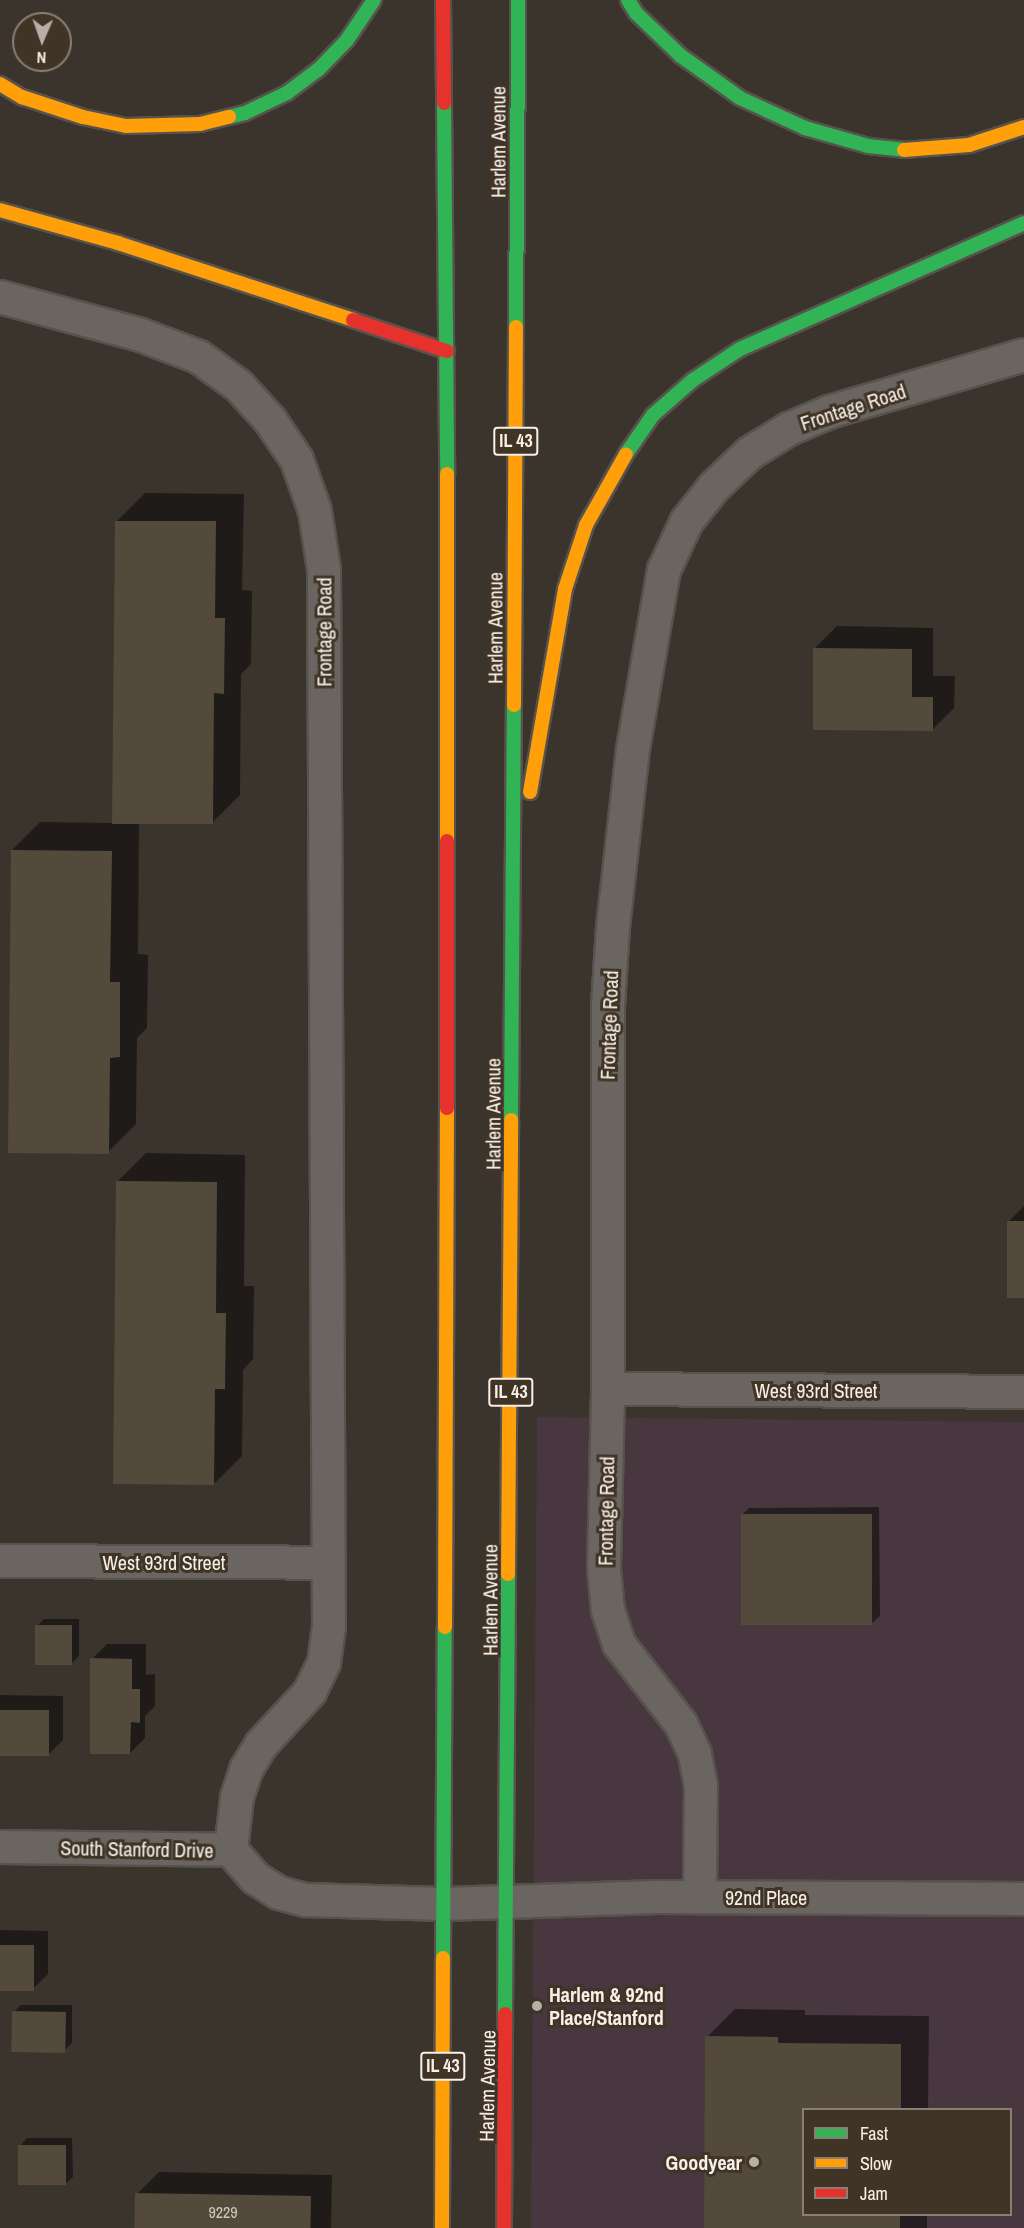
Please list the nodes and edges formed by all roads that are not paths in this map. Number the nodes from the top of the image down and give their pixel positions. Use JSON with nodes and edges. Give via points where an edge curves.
{"nodes":[{"id":1,"x":374,"y":0,"type":"edge"},
{"id":2,"x":443,"y":0,"type":"edge"},
{"id":3,"x":518,"y":0,"type":"edge"},
{"id":4,"x":628,"y":0,"type":"edge"},
{"id":5,"x":0,"y":84,"type":"edge"},
{"id":6,"x":1024,"y":127,"type":"edge"},
{"id":7,"x":0,"y":210,"type":"edge"},
{"id":8,"x":1024,"y":223,"type":"edge"},
{"id":9,"x":0,"y":297,"type":"edge"},
{"id":10,"x":447,"y":351,"type":"junction"},
{"id":11,"x":1024,"y":355,"type":"edge"},
{"id":12,"x":514,"y":882,"type":"junction"},
{"id":13,"x":608,"y":1389,"type":"junction"},
{"id":14,"x":1024,"y":1392,"type":"edge"},
{"id":15,"x":0,"y":1561,"type":"edge"},
{"id":16,"x":328,"y":1563,"type":"junction"},
{"id":17,"x":0,"y":1847,"type":"edge"},
{"id":18,"x":231,"y":1850,"type":"junction"},
{"id":19,"x":700,"y":1896,"type":"junction"},
{"id":20,"x":1024,"y":1899,"type":"edge"},
{"id":21,"x":507,"y":1901,"type":"junction"},
{"id":22,"x":444,"y":1904,"type":"junction"},
{"id":23,"x":442,"y":2228,"type":"edge"},
{"id":24,"x":504,"y":2228,"type":"edge"}],
"edges":[{"from":1,"to":5,"type":"main road","via":[[347,40],[318,70],[287,93],[245,113],[200,124],[126,126],[22,97]]},
{"from":2,"to":10,"type":"main road","number":"IL 43"},
{"from":3,"to":12,"type":"main road","name":"Harlem Avenue","number":"IL 43"},
{"from":4,"to":6,"type":"main road","via":[[636,13],[681,56],[740,98],[805,128],[868,146],[915,151],[969,145]]},
{"from":7,"to":10,"type":"main road","via":[[118,243]]},
{"from":8,"to":12,"type":"main road","via":[[740,349],[653,415],[616,467],[586,525],[565,589]]},
{"from":9,"to":16,"type":"street","name":"Frontage Road","via":[[141,335],[199,357],[238,386],[270,420],[297,460],[315,511],[324,570]]},
{"from":10,"to":22,"type":"main road","number":"IL 43"},
{"from":11,"to":13,"type":"street","name":"Frontage Road","via":[[829,411],[789,429],[750,453],[714,487],[687,521],[664,570],[633,749],[613,927],[608,1029]]},
{"from":12,"to":21,"type":"main road","name":"Harlem Avenue","number":"IL 43"},
{"from":13,"to":14,"type":"street","name":"West 93rd Street"},
{"from":13,"to":19,"type":"street","name":"Frontage Road","via":[[604,1569],[608,1610],[619,1644],[681,1724],[695,1754],[701,1786]]},
{"from":15,"to":16,"type":"street","name":"West 93rd Street"},
{"from":16,"to":18,"type":"street","name":"Frontage Road","via":[[329,1627],[324,1663],[310,1692],[261,1745],[246,1770],[237,1798]]},
{"from":17,"to":18,"type":"street","name":"South Stanford Drive"},
{"from":18,"to":22,"type":"street","name":"South Stanford Drive","via":[[255,1878],[279,1893],[306,1900]]},
{"from":19,"to":20,"type":"street","name":"92nd Place"},
{"from":19,"to":21,"type":"street","name":"92nd Place"},
{"from":21,"to":22,"type":"street","name":"South Stanford Drive"},
{"from":21,"to":24,"type":"main road","name":"Harlem Avenue","number":"IL 43"},
{"from":22,"to":23,"type":"main road","number":"IL 43"}]}
